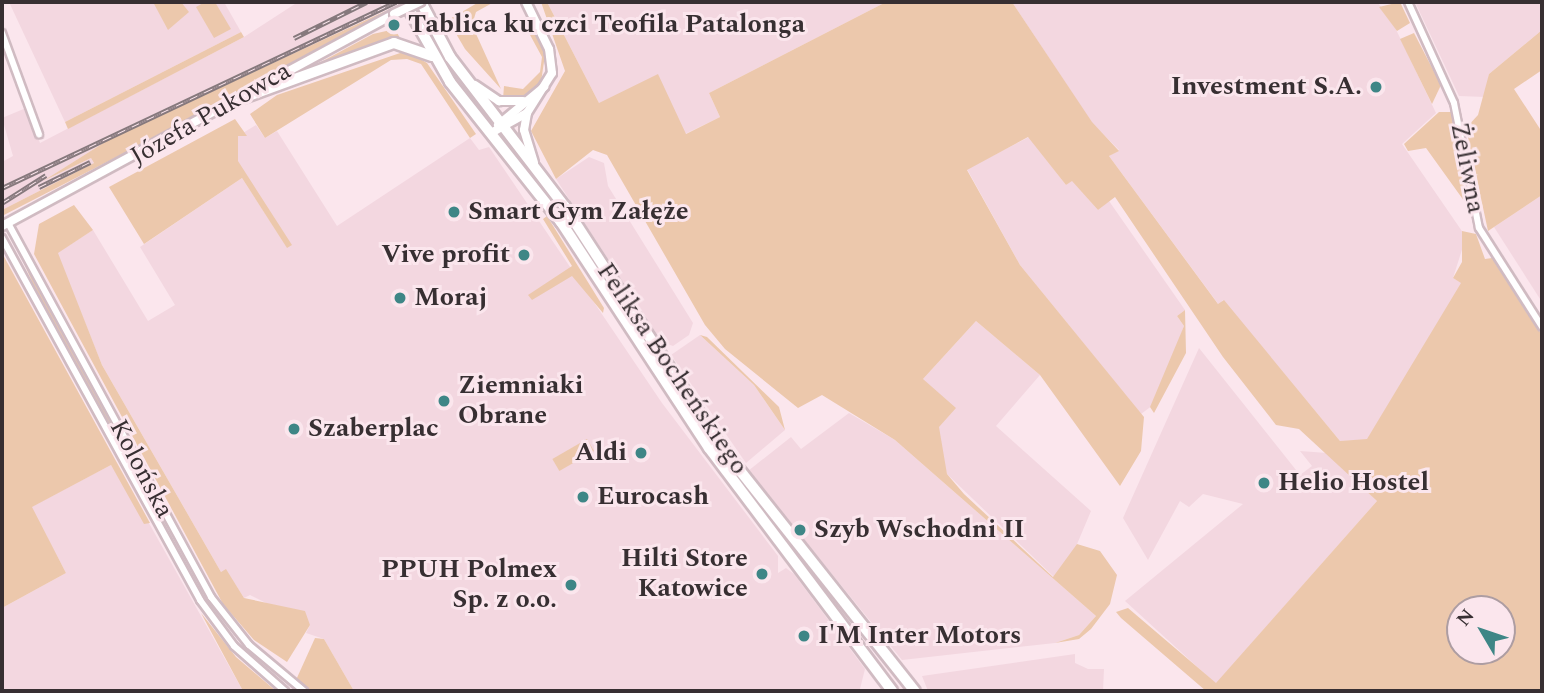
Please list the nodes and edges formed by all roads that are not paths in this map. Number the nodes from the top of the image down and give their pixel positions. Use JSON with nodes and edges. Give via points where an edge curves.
{"nodes":[{"id":1,"x":405,"y":2,"type":"edge"},
{"id":2,"x":420,"y":2,"type":"edge"},
{"id":3,"x":526,"y":2,"type":"edge"},
{"id":4,"x":1408,"y":2,"type":"edge"},
{"id":5,"x":2,"y":33,"type":"edge"},
{"id":6,"x":435,"y":58,"type":"junction"},
{"id":7,"x":468,"y":81,"type":"junction"},
{"id":8,"x":547,"y":85,"type":"junction"},
{"id":9,"x":240,"y":99,"type":"junction"},
{"id":10,"x":526,"y":100,"type":"junction"},
{"id":11,"x":527,"y":113,"type":"junction"},
{"id":12,"x":503,"y":125,"type":"junction"},
{"id":13,"x":492,"y":133,"type":"junction"},
{"id":14,"x":39,"y":134,"type":"dead end"},
{"id":15,"x":535,"y":166,"type":"junction"},
{"id":16,"x":5,"y":225,"type":"edge"},
{"id":17,"x":2,"y":237,"type":"edge"},
{"id":18,"x":1542,"y":327,"type":"edge"},
{"id":19,"x":285,"y":691,"type":"edge"},
{"id":20,"x":304,"y":691,"type":"edge"},
{"id":21,"x":892,"y":691,"type":"edge"},
{"id":22,"x":915,"y":691,"type":"edge"}],
"edges":[{"from":1,"to":6,"type":"main road","name":"Feliksa Bocheńskiego"},
{"from":2,"to":7,"type":"main road","name":"Feliksa Bocheńskiego"},
{"from":2,"to":9,"type":"street","name":"Józefa Pukowca","bridge":true},
{"from":3,"to":8,"type":"street","via":[[552,57]]},
{"from":4,"to":18,"type":"street","name":"Żeliwna","via":[[1454,103],[1479,228]]},
{"from":5,"to":14,"type":"street"},
{"from":6,"to":9,"type":"main road","via":[[394,43]]},
{"from":6,"to":13,"type":"main road","name":"Feliksa Bocheńskiego"},
{"from":7,"to":10,"type":"street","via":[[499,101]]},
{"from":7,"to":12,"type":"main road","name":"Feliksa Bocheńskiego"},
{"from":8,"to":10,"type":"street"},
{"from":8,"to":11,"type":"street"},
{"from":9,"to":16,"type":"street","name":"Józefa Pukowca"},
{"from":10,"to":12,"type":"street"},
{"from":11,"to":12,"type":"street"},
{"from":11,"to":15,"type":"street","via":[[524,130]]},
{"from":12,"to":13,"type":"street"},
{"from":12,"to":15,"type":"main road","name":"Feliksa Bocheńskiego"},
{"from":13,"to":21,"type":"main road","name":"Feliksa Bocheńskiego","via":[[575,243],[724,469]]},
{"from":15,"to":22,"type":"main road","name":"Feliksa Bocheńskiego","via":[[719,444]]},
{"from":16,"to":20,"type":"street","name":"Kolońska","via":[[211,597],[249,645]]},
{"from":17,"to":19,"type":"street","name":"Kolońska","via":[[200,600],[234,646]]}]}
